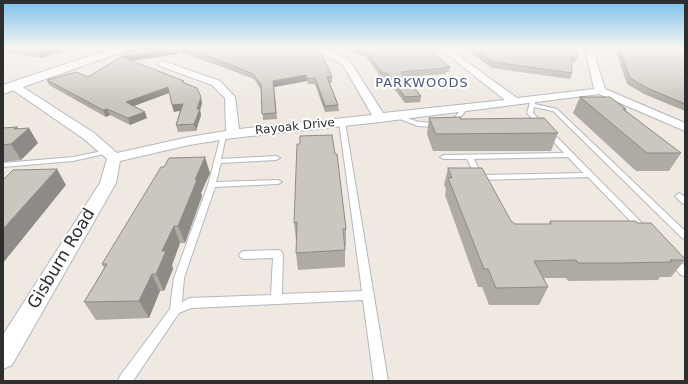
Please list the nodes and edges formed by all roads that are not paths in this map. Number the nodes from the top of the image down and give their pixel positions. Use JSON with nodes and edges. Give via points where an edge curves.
{"nodes":[{"id":1,"x":72,"y":66,"type":"edge"},
{"id":2,"x":168,"y":66,"type":"edge"},
{"id":3,"x":349,"y":66,"type":"edge"},
{"id":4,"x":467,"y":66,"type":"edge"},
{"id":5,"x":593,"y":66,"type":"edge"},
{"id":6,"x":8,"y":88,"type":"edge"},
{"id":7,"x":600,"y":91,"type":"junction"},
{"id":8,"x":515,"y":102,"type":"junction"},
{"id":9,"x":532,"y":102,"type":"junction"},
{"id":10,"x":380,"y":118,"type":"junction"},
{"id":11,"x":342,"y":122,"type":"junction"},
{"id":12,"x":685,"y":127,"type":"edge"},
{"id":13,"x":228,"y":135,"type":"junction"},
{"id":14,"x":110,"y":155,"type":"junction"},
{"id":15,"x":570,"y":155,"type":"junction"},
{"id":16,"x":444,"y":157,"type":"dead end"},
{"id":17,"x":470,"y":157,"type":"junction"},
{"id":18,"x":276,"y":158,"type":"dead end"},
{"id":19,"x":217,"y":161,"type":"junction"},
{"id":20,"x":3,"y":165,"type":"edge"},
{"id":21,"x":590,"y":175,"type":"junction"},
{"id":22,"x":278,"y":182,"type":"dead end"},
{"id":23,"x":212,"y":185,"type":"junction"},
{"id":24,"x":646,"y":232,"type":"edge"},
{"id":25,"x":685,"y":236,"type":"edge"},
{"id":26,"x":244,"y":255,"type":"dead end"},
{"id":27,"x":668,"y":255,"type":"edge"},
{"id":28,"x":685,"y":272,"type":"edge"},
{"id":29,"x":368,"y":295,"type":"junction"},
{"id":30,"x":276,"y":299,"type":"junction"},
{"id":31,"x":175,"y":310,"type":"junction"},
{"id":32,"x":3,"y":357,"type":"edge"},
{"id":33,"x":125,"y":381,"type":"edge"},
{"id":34,"x":381,"y":381,"type":"edge"}],
"edges":[{"from":1,"to":6,"type":"street"},
{"from":2,"to":13,"type":"street","via":[[216,83],[230,97]]},
{"from":3,"to":10,"type":"street"},
{"from":4,"to":8,"type":"street"},
{"from":5,"to":7,"type":"street"},
{"from":6,"to":14,"type":"street","via":[[89,136]]},
{"from":7,"to":9,"type":"street","name":"Rayoak Drive"},
{"from":7,"to":12,"type":"street"},
{"from":8,"to":9,"type":"street","name":"Rayoak Drive"},
{"from":8,"to":10,"type":"street","name":"Rayoak Drive"},
{"from":9,"to":15,"type":"lane","via":[[530,113]]},
{"from":9,"to":25,"type":"lane","via":[[555,110]]},
{"from":10,"to":11,"type":"street","name":"Rayoak Drive"},
{"from":11,"to":13,"type":"street","name":"Rayoak Drive"},
{"from":11,"to":29,"type":"lane"},
{"from":13,"to":14,"type":"street","name":"Rayoak Drive"},
{"from":13,"to":19,"type":"lane"},
{"from":14,"to":20,"type":"lane"},
{"from":14,"to":32,"type":"street","name":"Gisburn Road","via":[[108,184]]},
{"from":15,"to":17,"type":"lane"},
{"from":15,"to":21,"type":"lane"},
{"from":16,"to":17,"type":"lane"},
{"from":17,"to":21,"type":"lane","via":[[481,180]]},
{"from":18,"to":19,"type":"lane"},
{"from":19,"to":23,"type":"lane"},
{"from":21,"to":24,"type":"lane"},
{"from":22,"to":23,"type":"lane"},
{"from":23,"to":31,"type":"lane","via":[[179,278]]},
{"from":26,"to":30,"type":"lane","via":[[278,254]]},
{"from":27,"to":28,"type":"lane"},
{"from":29,"to":30,"type":"lane"},
{"from":29,"to":34,"type":"lane"},
{"from":30,"to":31,"type":"lane","via":[[190,303]]},
{"from":31,"to":33,"type":"lane"}]}
